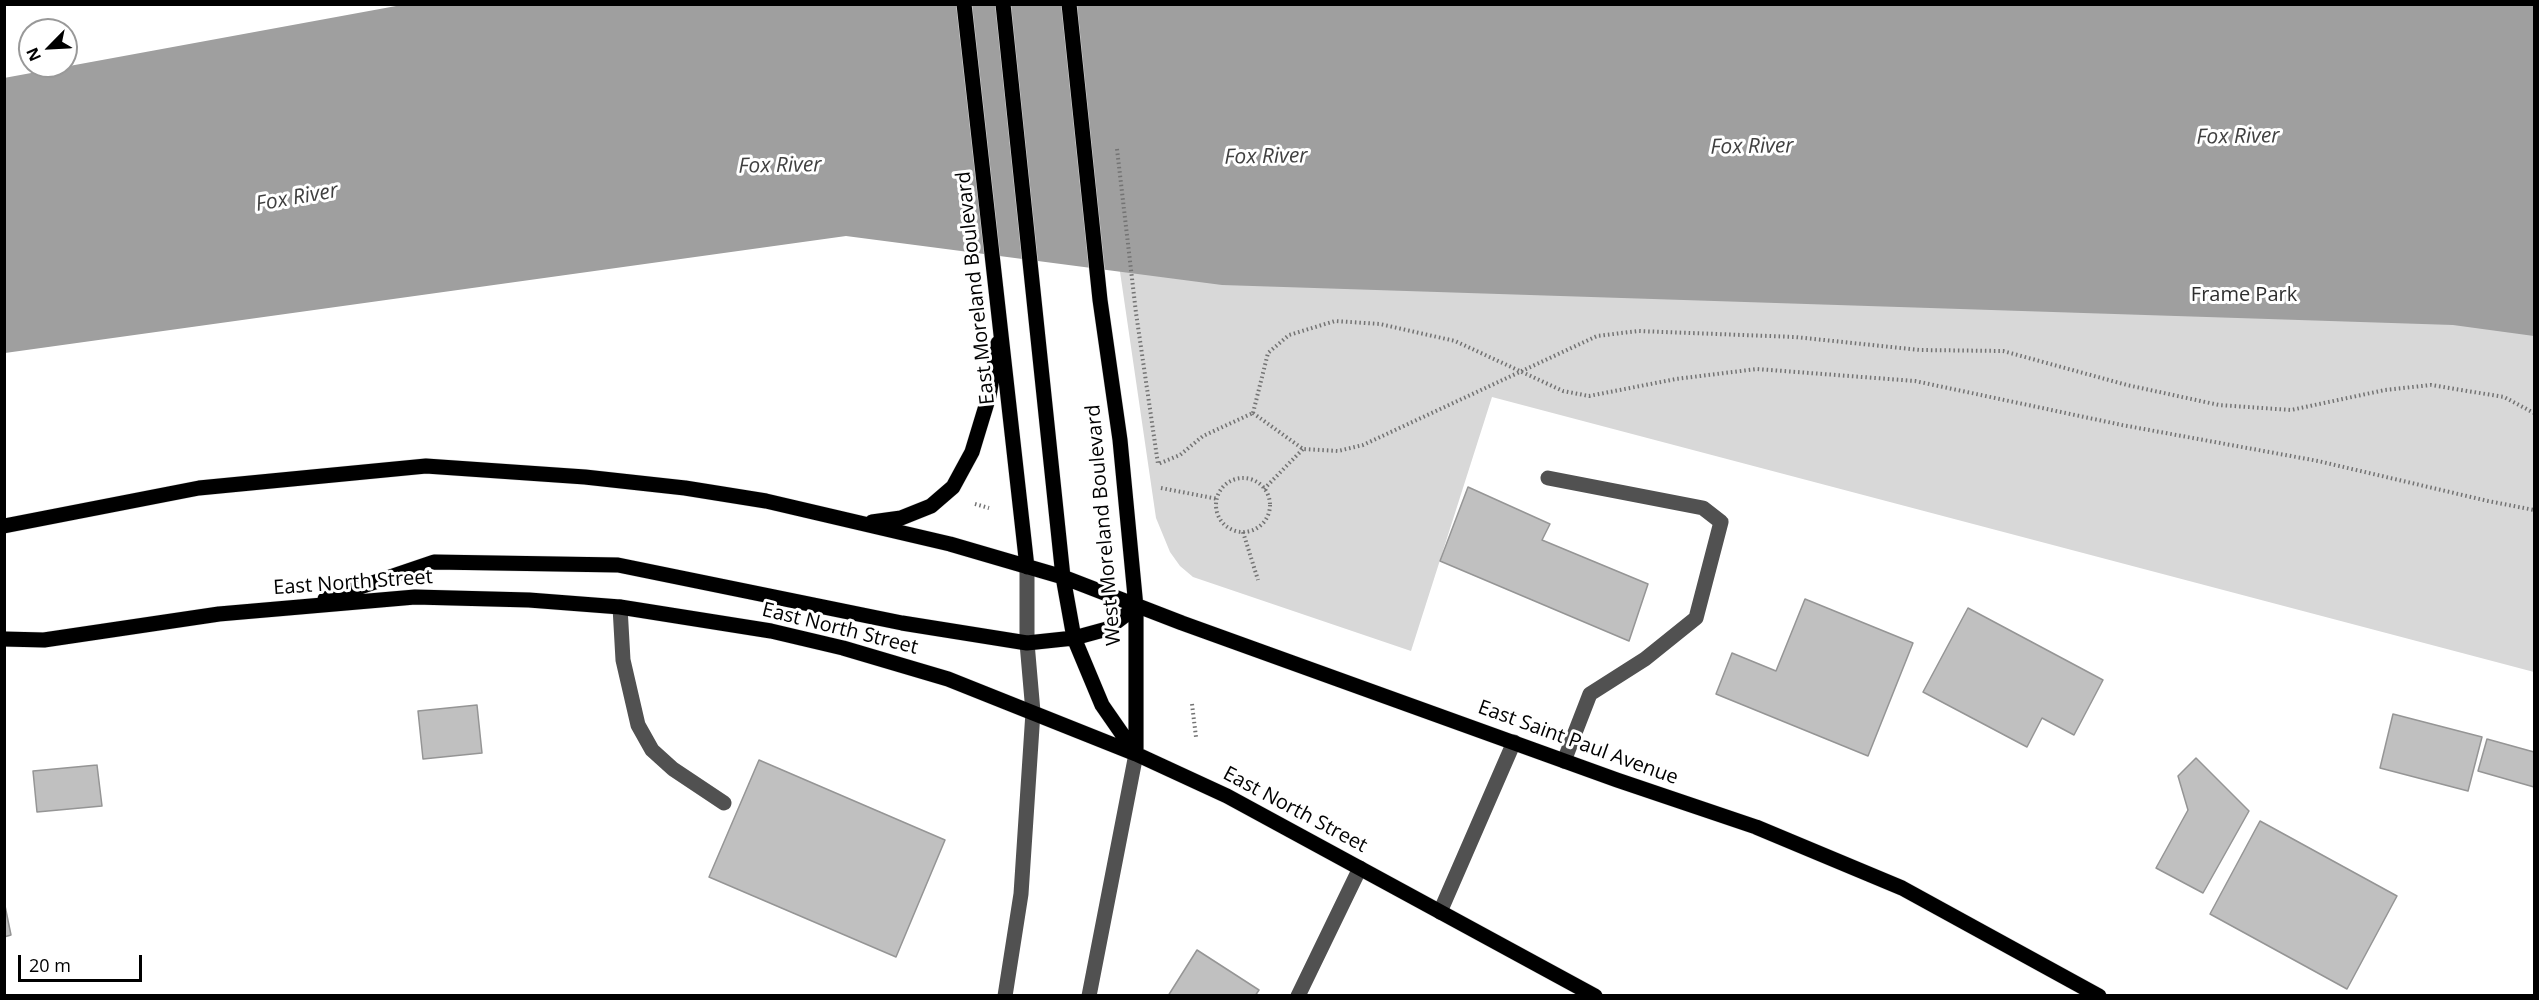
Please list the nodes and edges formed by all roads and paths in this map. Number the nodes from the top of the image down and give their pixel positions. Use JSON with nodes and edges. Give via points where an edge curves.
{"nodes":[{"id":1,"x":964,"y":4,"type":"edge"},
{"id":2,"x":1003,"y":4,"type":"edge"},
{"id":3,"x":1069,"y":4,"type":"edge"},
{"id":4,"x":1116,"y":147,"type":"dead end"},
{"id":5,"x":1002,"y":322,"type":"junction"},
{"id":6,"x":1518,"y":372,"type":"junction"},
{"id":7,"x":1252,"y":413,"type":"junction"},
{"id":8,"x":2535,"y":413,"type":"edge"},
{"id":9,"x":1303,"y":449,"type":"junction"},
{"id":10,"x":1548,"y":478,"type":"dead end"},
{"id":11,"x":1161,"y":488,"type":"dead end"},
{"id":12,"x":1264,"y":489,"type":"junction"},
{"id":13,"x":1218,"y":499,"type":"junction"},
{"id":14,"x":974,"y":504,"type":"dead end"},
{"id":15,"x":989,"y":508,"type":"dead end"},
{"id":16,"x":2535,"y":510,"type":"edge"},
{"id":17,"x":863,"y":524,"type":"junction"},
{"id":18,"x":4,"y":526,"type":"edge"},
{"id":19,"x":1243,"y":532,"type":"junction"},
{"id":20,"x":1028,"y":567,"type":"junction"},
{"id":21,"x":1063,"y":577,"type":"junction"},
{"id":22,"x":1258,"y":580,"type":"dead end"},
{"id":23,"x":301,"y":607,"type":"junction"},
{"id":24,"x":620,"y":607,"type":"junction"},
{"id":25,"x":1136,"y":607,"type":"junction"},
{"id":26,"x":1074,"y":638,"type":"junction"},
{"id":27,"x":4,"y":639,"type":"edge"},
{"id":28,"x":1027,"y":643,"type":"junction"},
{"id":29,"x":1192,"y":704,"type":"dead end"},
{"id":30,"x":1033,"y":712,"type":"junction"},
{"id":31,"x":1196,"y":737,"type":"dead end"},
{"id":32,"x":1514,"y":742,"type":"junction"},
{"id":33,"x":1136,"y":754,"type":"junction"},
{"id":34,"x":1564,"y":761,"type":"junction"},
{"id":35,"x":724,"y":803,"type":"dead end"},
{"id":36,"x":1360,"y":868,"type":"junction"},
{"id":37,"x":1440,"y":912,"type":"junction"},
{"id":38,"x":1005,"y":996,"type":"edge"},
{"id":39,"x":1089,"y":996,"type":"edge"},
{"id":40,"x":1298,"y":996,"type":"edge"},
{"id":41,"x":1595,"y":996,"type":"edge"},
{"id":42,"x":2099,"y":996,"type":"edge"}],
"edges":[{"from":1,"to":5,"type":"main road","name":"East Moreland Boulevard"},
{"from":2,"to":21,"type":"main road"},
{"from":3,"to":25,"type":"main road","name":"West Moreland Boulevard"},
{"from":4,"to":7,"type":"path","via":[[1158,464],[1180,455],[1203,436]]},
{"from":5,"to":17,"type":"main road","via":[[989,396],[972,452],[953,487],[931,506],[902,518]]},
{"from":5,"to":20,"type":"main road","name":"East Moreland Boulevard"},
{"from":6,"to":7,"type":"path","via":[[1455,341],[1380,324],[1335,321],[1289,335],[1268,353]]},
{"from":6,"to":8,"type":"path","via":[[1597,336],[1638,331],[1795,337],[1920,350],[2003,351],[2219,405],[2291,410],[2431,384],[2504,398]]},
{"from":6,"to":9,"type":"path","via":[[1363,445],[1338,452]]},
{"from":6,"to":16,"type":"path","via":[[1563,391],[1589,396],[1757,369],[1915,381],[2318,461]]},
{"from":7,"to":9,"type":"path"},
{"from":9,"to":12,"type":"path"},
{"from":10,"to":34,"type":"street","via":[[1703,508],[1721,522],[1696,618],[1645,659],[1590,694]]},
{"from":11,"to":13,"type":"path"},
{"from":12,"to":13,"type":"path","via":[[1249,479],[1239,478],[1223,487]]},
{"from":12,"to":19,"type":"path","via":[[1270,505],[1265,521]]},
{"from":13,"to":19,"type":"path","via":[[1221,521]]},
{"from":14,"to":15,"type":"path"},
{"from":17,"to":18,"type":"main road","via":[[766,501],[685,488],[426,466],[199,488]]},
{"from":17,"to":20,"type":"main road"},
{"from":19,"to":22,"type":"path"},
{"from":20,"to":21,"type":"main road","name":"East Saint Paul Avenue"},
{"from":20,"to":28,"type":"street"},
{"from":21,"to":25,"type":"main road","name":"East Saint Paul Avenue"},
{"from":21,"to":26,"type":"main road"},
{"from":23,"to":24,"type":"main road","name":"East North Street","via":[[415,597]]},
{"from":23,"to":27,"type":"main road","name":"East North Street","via":[[219,614],[44,640]]},
{"from":23,"to":28,"type":"main road","via":[[434,562],[618,565],[902,623]]},
{"from":24,"to":30,"type":"main road","name":"East North Street","via":[[771,631],[843,648],[948,679]]},
{"from":24,"to":35,"type":"street","via":[[623,660],[638,725],[652,750],[673,770]]},
{"from":25,"to":26,"type":"main road","via":[[1107,629]]},
{"from":25,"to":32,"type":"main road","name":"East Saint Paul Avenue"},
{"from":25,"to":33,"type":"main road","name":"West Moreland Boulevard"},
{"from":26,"to":28,"type":"main road"},
{"from":26,"to":33,"type":"main road","via":[[1102,705]]},
{"from":28,"to":30,"type":"street"},
{"from":29,"to":31,"type":"path"},
{"from":30,"to":33,"type":"main road","name":"East North Street"},
{"from":30,"to":38,"type":"street","via":[[1022,894]]},
{"from":32,"to":34,"type":"main road","name":"East Saint Paul Avenue"},
{"from":32,"to":37,"type":"street"},
{"from":33,"to":36,"type":"main road","name":"East North Street","via":[[1227,796]]},
{"from":33,"to":39,"type":"street","name":"West Moreland Boulevard"},
{"from":34,"to":42,"type":"main road","name":"East Saint Paul Avenue","via":[[1756,827],[1902,888]]},
{"from":36,"to":37,"type":"main road","name":"East North Street"},
{"from":36,"to":40,"type":"street"},
{"from":37,"to":41,"type":"main road","name":"East North Street"}]}
